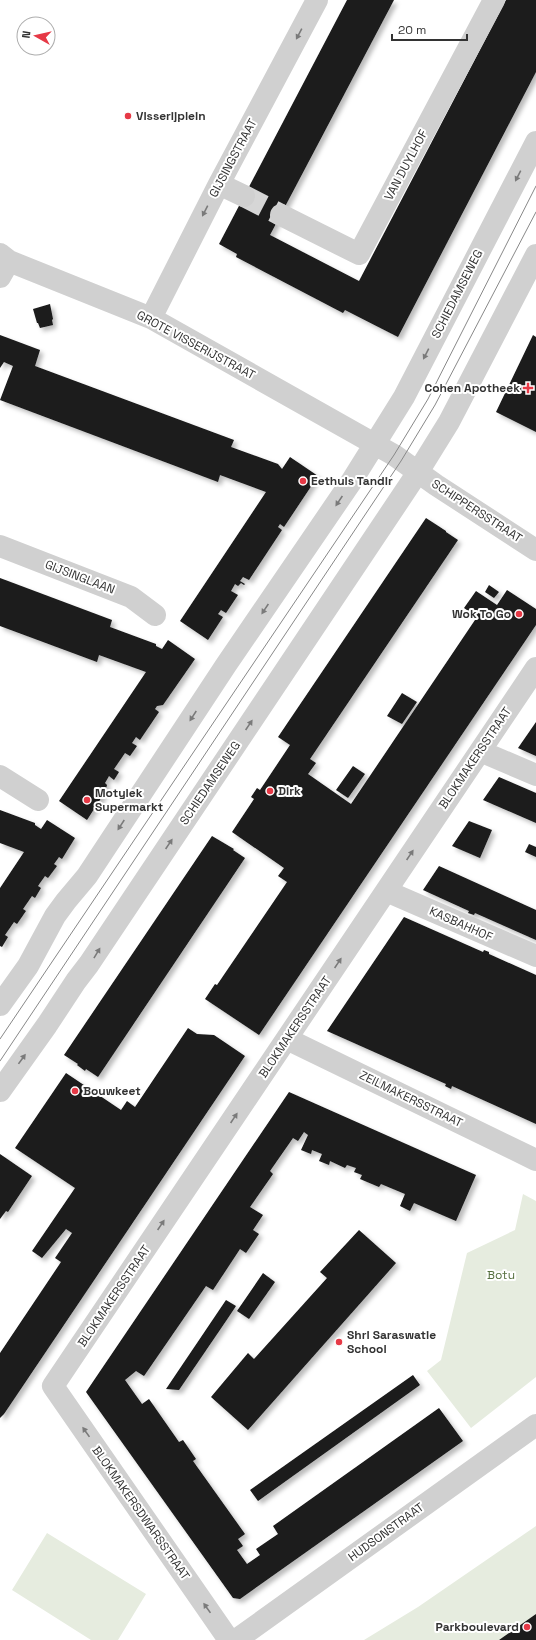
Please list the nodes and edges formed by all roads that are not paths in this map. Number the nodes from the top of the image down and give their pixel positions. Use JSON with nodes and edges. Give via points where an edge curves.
{"nodes":[{"id":1,"x":318,"y":0,"type":"edge"},
{"id":2,"x":494,"y":0,"type":"edge"},
{"id":3,"x":536,"y":142,"type":"edge"},
{"id":4,"x":219,"y":184,"type":"junction"},
{"id":5,"x":244,"y":196,"type":"tunnel mouth"},
{"id":6,"x":281,"y":215,"type":"tunnel mouth"},
{"id":7,"x":536,"y":255,"type":"edge"},
{"id":8,"x":2,"y":264,"type":"edge"},
{"id":9,"x":151,"y":318,"type":"junction"},
{"id":10,"x":374,"y":445,"type":"junction"},
{"id":11,"x":418,"y":472,"type":"junction"},
{"id":12,"x":0,"y":546,"type":"edge"},
{"id":13,"x":536,"y":550,"type":"edge"},
{"id":14,"x":155,"y":615,"type":"dead end"},
{"id":15,"x":536,"y":668,"type":"edge"},
{"id":16,"x":480,"y":751,"type":"junction"},
{"id":17,"x":536,"y":775,"type":"edge"},
{"id":18,"x":0,"y":776,"type":"edge"},
{"id":19,"x":38,"y":800,"type":"dead end"},
{"id":20,"x":386,"y":891,"type":"junction"},
{"id":21,"x":536,"y":956,"type":"edge"},
{"id":22,"x":0,"y":1005,"type":"edge"},
{"id":23,"x":287,"y":1039,"type":"junction"},
{"id":24,"x":0,"y":1091,"type":"edge"},
{"id":25,"x":536,"y":1160,"type":"edge"},
{"id":26,"x":54,"y":1386,"type":"joint"},
{"id":27,"x":536,"y":1425,"type":"edge"},
{"id":28,"x":230,"y":1640,"type":"edge"},
{"id":29,"x":236,"y":1640,"type":"edge"}],
"edges":[{"from":1,"to":4,"type":"street","name":"GIJSINGSTRAAT","one_way":true},
{"from":2,"to":6,"type":"street","name":"VAN DUYLHOF","via":[[359,254]]},
{"from":3,"to":10,"type":"street","name":"SCHIEDAMSEWEG","one_way":true,"via":[[404,397]]},
{"from":4,"to":5,"type":"street"},
{"from":4,"to":9,"type":"street","name":"GIJSINGSTRAAT","one_way":true},
{"from":7,"to":11,"type":"street","name":"SCHIEDAMSEWEG","via":[[449,422]]},
{"from":8,"to":9,"type":"street","name":"GROTE VISSERIJSTRAAT"},
{"from":9,"to":10,"type":"street","name":"GROTE VISSERIJSTRAAT"},
{"from":10,"to":11,"type":"street"},
{"from":10,"to":22,"type":"street","name":"SCHIEDAMSEWEG","one_way":true,"via":[[87,876],[55,916],[28,966]]},
{"from":11,"to":13,"type":"street","name":"SCHIPPERSSTRAAT"},
{"from":24,"to":11,"type":"street","name":"SCHIEDAMSEWEG","one_way":true,"via":[[89,964]]},
{"from":12,"to":14,"type":"street","name":"GIJSINGLAAN","via":[[131,597]]},
{"from":15,"to":16,"type":"street","name":"BLOKMAKERSSTRAAT"},
{"from":16,"to":17,"type":"street"},
{"from":20,"to":16,"type":"street","name":"BLOKMAKERSSTRAAT","one_way":true},
{"from":18,"to":19,"type":"street"},
{"from":20,"to":21,"type":"street","name":"KASBAHHOF"},
{"from":23,"to":20,"type":"street","name":"BLOKMAKERSSTRAAT","one_way":true},
{"from":23,"to":25,"type":"street","name":"ZEILMAKERSSTRAAT"},
{"from":26,"to":23,"type":"street","name":"BLOKMAKERSSTRAAT","one_way":true},
{"from":28,"to":26,"type":"street","name":"BLOKMAKERSDWARSSTRAAT","one_way":true},
{"from":27,"to":29,"type":"street","name":"HUDSONSTRAAT"}]}
